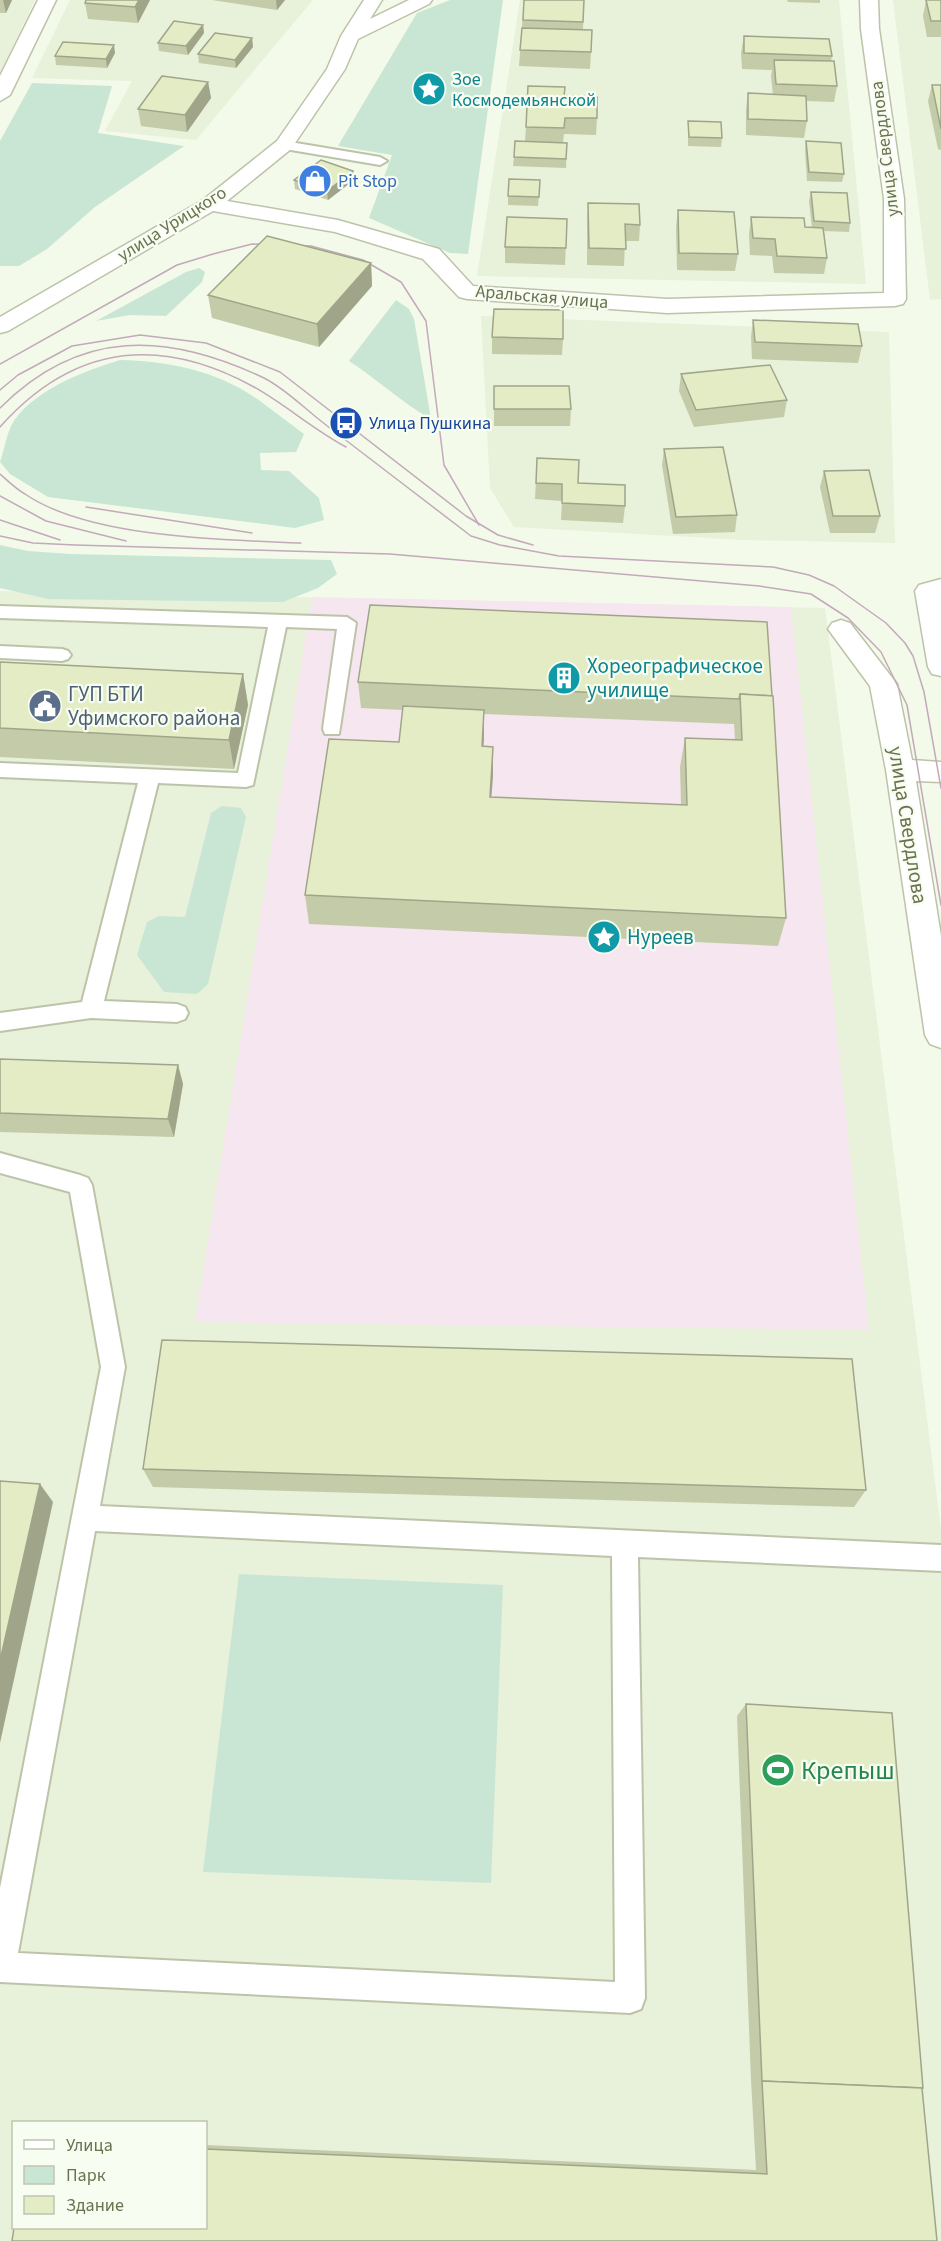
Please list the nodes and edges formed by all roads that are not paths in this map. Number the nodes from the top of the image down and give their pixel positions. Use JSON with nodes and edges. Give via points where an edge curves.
{"nodes":[{"id":1,"x":48,"y":0,"type":"edge"},
{"id":2,"x":373,"y":0,"type":"edge"},
{"id":3,"x":423,"y":0,"type":"edge"},
{"id":4,"x":869,"y":0,"type":"edge"},
{"id":5,"x":350,"y":36,"type":"junction"},
{"id":6,"x":0,"y":95,"type":"edge"},
{"id":7,"x":284,"y":145,"type":"junction"},
{"id":8,"x":380,"y":161,"type":"dead end"},
{"id":9,"x":210,"y":204,"type":"junction"},
{"id":10,"x":895,"y":299,"type":"joint"},
{"id":11,"x":0,"y":326,"type":"edge"},
{"id":12,"x":935,"y":589,"type":"edge"},
{"id":13,"x":0,"y":612,"type":"edge"},
{"id":14,"x":278,"y":620,"type":"junction"},
{"id":15,"x":841,"y":629,"type":"dead end"},
{"id":16,"x":0,"y":652,"type":"edge"},
{"id":17,"x":62,"y":655,"type":"dead end"},
{"id":18,"x":941,"y":667,"type":"edge"},
{"id":19,"x":332,"y":729,"type":"dead end"},
{"id":20,"x":0,"y":770,"type":"edge"},
{"id":21,"x":900,"y":770,"type":"junction"},
{"id":22,"x":941,"y":772,"type":"edge"},
{"id":23,"x":150,"y":775,"type":"junction"},
{"id":24,"x":91,"y":1009,"type":"junction"},
{"id":25,"x":177,"y":1013,"type":"dead end"},
{"id":26,"x":0,"y":1022,"type":"edge"},
{"id":27,"x":941,"y":1035,"type":"edge"},
{"id":28,"x":0,"y":1164,"type":"edge"},
{"id":29,"x":84,"y":1518,"type":"junction"},
{"id":30,"x":625,"y":1543,"type":"junction"},
{"id":31,"x":941,"y":1558,"type":"edge"},
{"id":32,"x":0,"y":1967,"type":"edge"}],
"edges":[{"from":1,"to":6,"type":"street"},
{"from":2,"to":5,"type":"street","name":"улица Урицкого"},
{"from":3,"to":5,"type":"street"},
{"from":4,"to":10,"type":"street","name":"улица Свердлова","via":[[894,199]]},
{"from":5,"to":7,"type":"street","name":"улица Урицкого","via":[[336,69]]},
{"from":7,"to":8,"type":"lane"},
{"from":7,"to":9,"type":"street","name":"улица Урицкого"},
{"from":9,"to":10,"type":"street","name":"Аральская улица","via":[[338,225],[431,254],[467,292],[667,306]]},
{"from":9,"to":11,"type":"street","name":"улица Урицкого"},
{"from":12,"to":18,"type":"street"},
{"from":13,"to":14,"type":"lane"},
{"from":14,"to":19,"type":"lane","via":[[347,623]]},
{"from":14,"to":23,"type":"lane","via":[[246,780]]},
{"from":15,"to":21,"type":"street","name":"улица Свердлова","via":[[883,684]]},
{"from":16,"to":17,"type":"lane"},
{"from":20,"to":23,"type":"lane"},
{"from":21,"to":22,"type":"street"},
{"from":21,"to":27,"type":"street","name":"улица Свердлова"},
{"from":23,"to":24,"type":"lane"},
{"from":24,"to":25,"type":"lane"},
{"from":24,"to":26,"type":"lane"},
{"from":28,"to":29,"type":"lane","via":[[80,1185],[113,1366]]},
{"from":29,"to":30,"type":"lane"},
{"from":29,"to":32,"type":"lane"},
{"from":30,"to":31,"type":"lane"},
{"from":30,"to":32,"type":"lane","via":[[630,1998]]}]}
